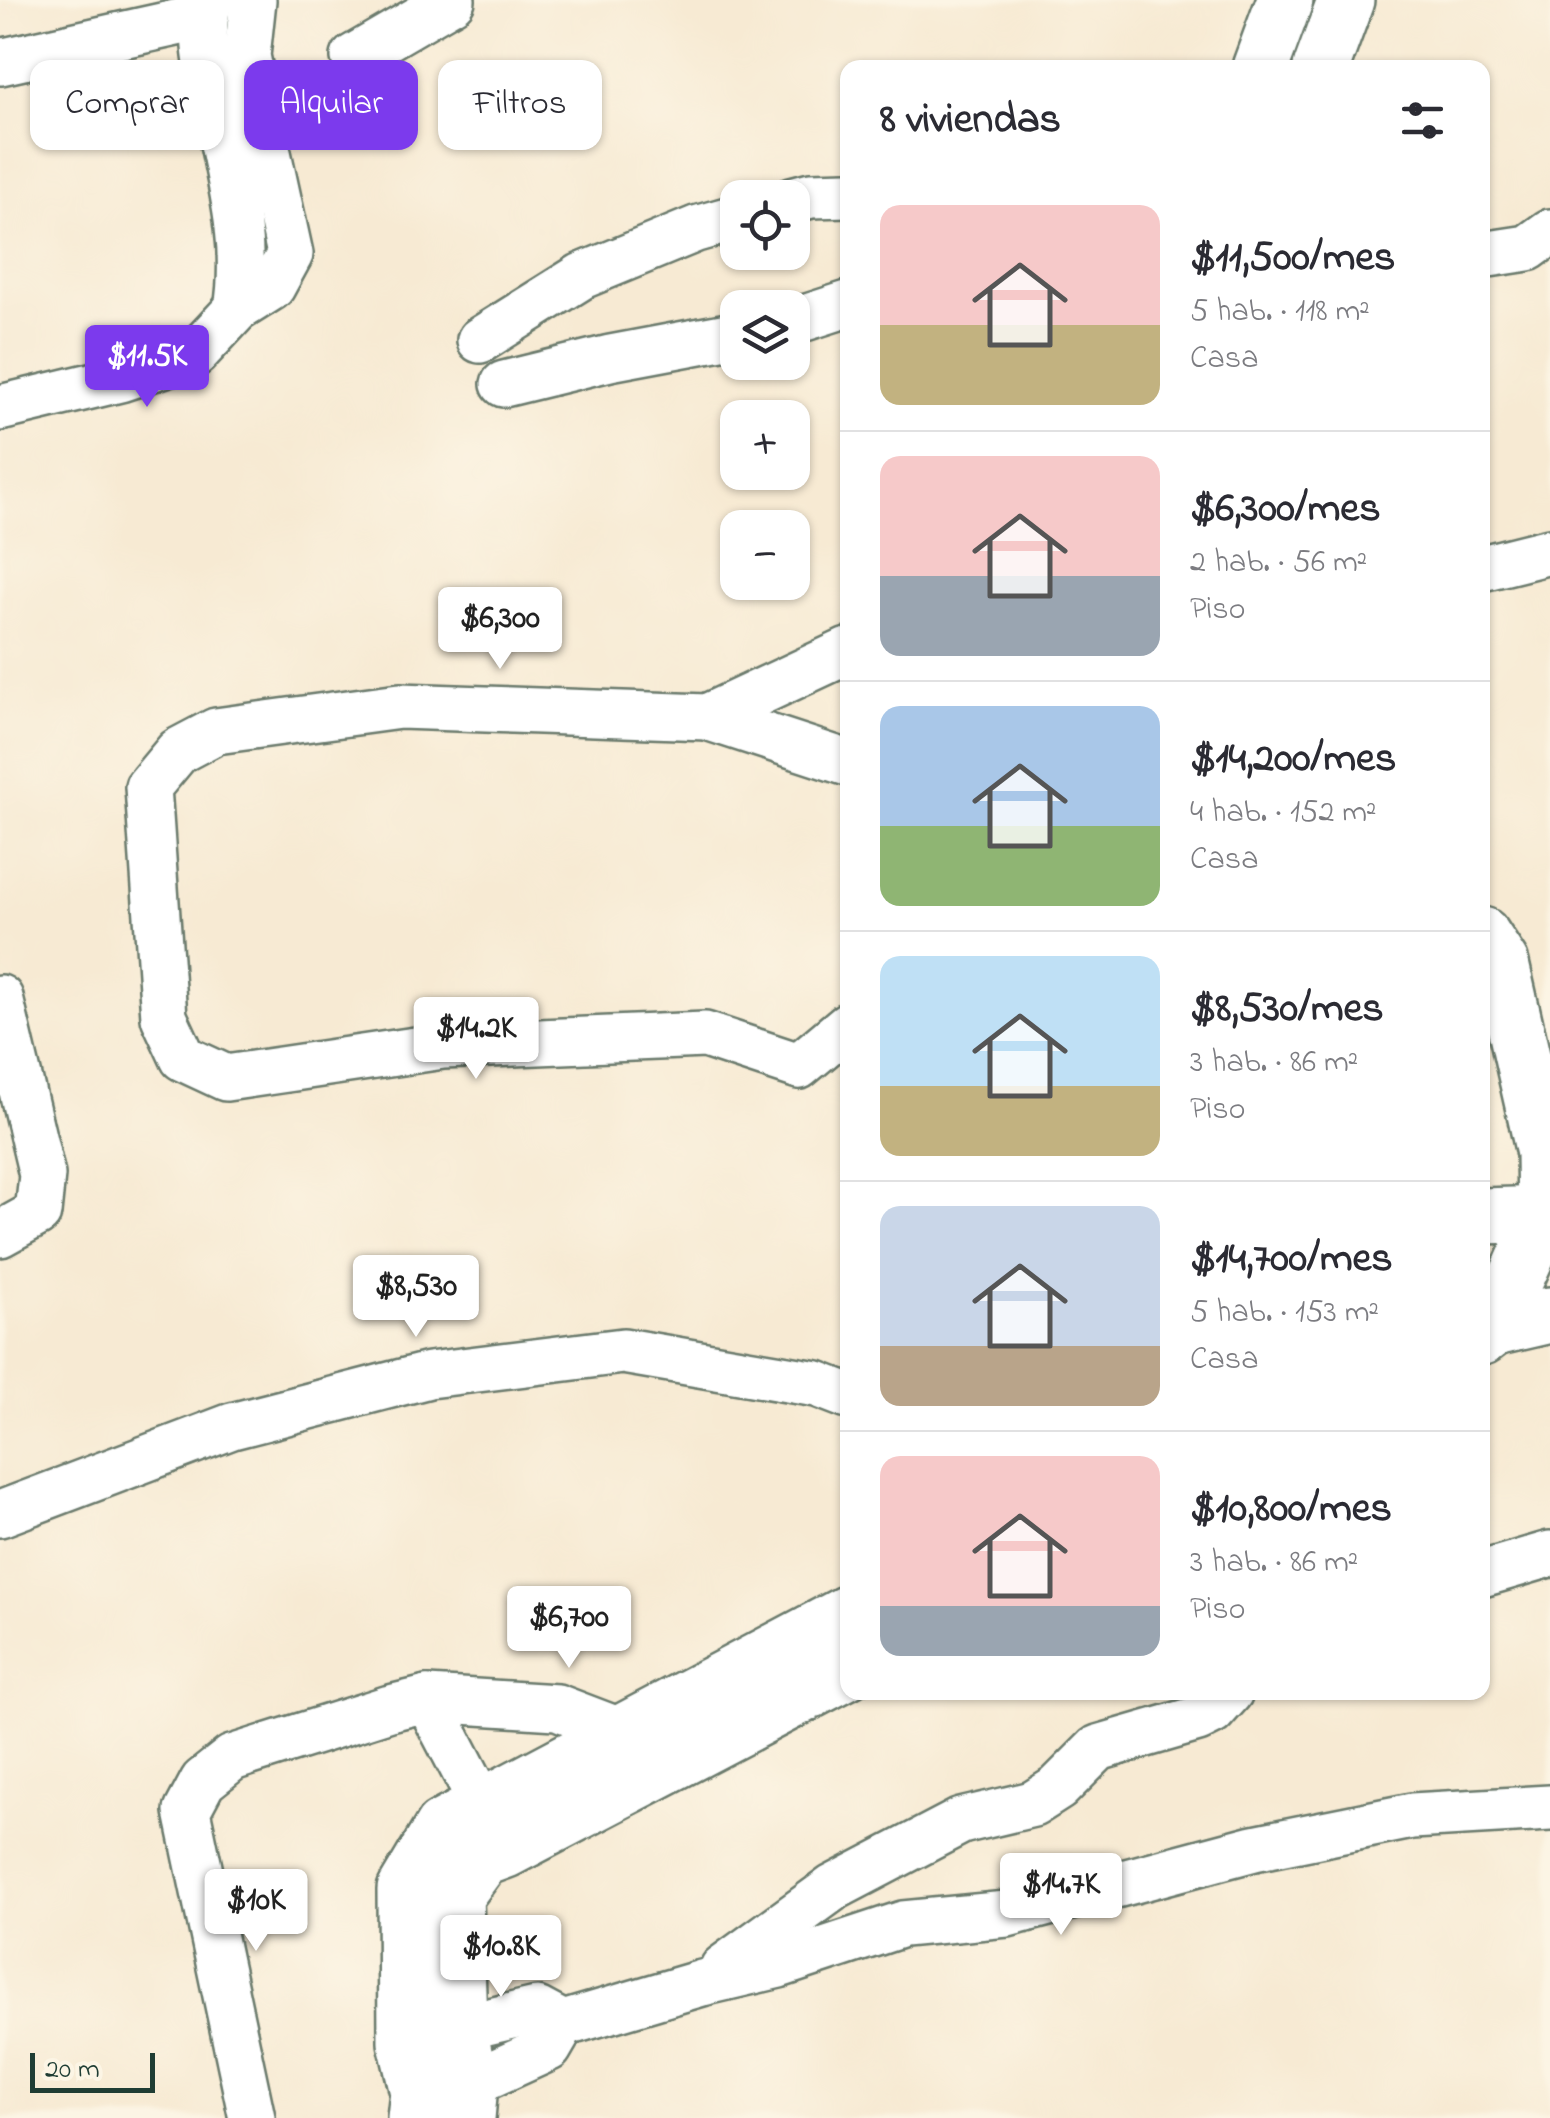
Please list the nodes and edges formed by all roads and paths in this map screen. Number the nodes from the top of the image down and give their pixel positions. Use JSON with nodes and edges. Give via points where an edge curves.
{"nodes":[{"id":1,"x":254,"y":0,"type":"edge"},
{"id":2,"x":452,"y":0,"type":"edge"},
{"id":3,"x":1285,"y":0,"type":"edge"},
{"id":4,"x":1346,"y":0,"type":"edge"},
{"id":5,"x":207,"y":9,"type":"edge"},
{"id":6,"x":354,"y":57,"type":"dead end"},
{"id":7,"x":227,"y":59,"type":"junction"},
{"id":8,"x":1263,"y":60,"type":"edge"},
{"id":9,"x":1323,"y":60,"type":"edge"},
{"id":10,"x":0,"y":62,"type":"edge"},
{"id":11,"x":840,"y":194,"type":"edge"},
{"id":12,"x":810,"y":195,"type":"edge"},
{"id":13,"x":720,"y":222,"type":"edge"},
{"id":14,"x":1550,"y":232,"type":"edge"},
{"id":15,"x":1490,"y":254,"type":"edge"},
{"id":16,"x":840,"y":307,"type":"edge"},
{"id":17,"x":810,"y":316,"type":"edge"},
{"id":18,"x":720,"y":337,"type":"edge"},
{"id":19,"x":480,"y":340,"type":"dead end"},
{"id":20,"x":504,"y":384,"type":"dead end"},
{"id":21,"x":0,"y":408,"type":"edge"},
{"id":22,"x":1550,"y":551,"type":"edge"},
{"id":23,"x":1490,"y":566,"type":"edge"},
{"id":24,"x":840,"y":655,"type":"edge"},
{"id":25,"x":706,"y":717,"type":"junction"},
{"id":26,"x":840,"y":761,"type":"edge"},
{"id":27,"x":1490,"y":948,"type":"edge"},
{"id":28,"x":0,"y":998,"type":"edge"},
{"id":29,"x":840,"y":1033,"type":"edge"},
{"id":30,"x":1548,"y":1214,"type":"edge"},
{"id":31,"x":1490,"y":1216,"type":"edge"},
{"id":32,"x":0,"y":1234,"type":"edge"},
{"id":33,"x":1550,"y":1315,"type":"edge"},
{"id":34,"x":1490,"y":1328,"type":"edge"},
{"id":35,"x":1490,"y":1331,"type":"edge"},
{"id":36,"x":840,"y":1393,"type":"edge"},
{"id":37,"x":0,"y":1514,"type":"edge"},
{"id":38,"x":1550,"y":1554,"type":"edge"},
{"id":39,"x":1490,"y":1572,"type":"edge"},
{"id":40,"x":840,"y":1617,"type":"edge"},
{"id":41,"x":840,"y":1676,"type":"edge"},
{"id":42,"x":428,"y":1699,"type":"junction"},
{"id":43,"x":1223,"y":1700,"type":"edge"},
{"id":44,"x":620,"y":1732,"type":"junction"},
{"id":45,"x":660,"y":1771,"type":"junction"},
{"id":46,"x":1550,"y":1808,"type":"edge"},
{"id":47,"x":495,"y":1828,"type":"junction"},
{"id":48,"x":702,"y":1983,"type":"junction"},
{"id":49,"x":563,"y":2024,"type":"junction"},
{"id":50,"x":459,"y":2027,"type":"junction"},
{"id":51,"x":435,"y":2091,"type":"edge"},
{"id":52,"x":252,"y":2118,"type":"edge"}],
"edges":[{"from":1,"to":7,"type":"street"},
{"from":2,"to":6,"type":"street"},
{"from":3,"to":8,"type":"street"},
{"from":4,"to":9,"type":"street"},
{"from":5,"to":7,"type":"street"},
{"from":5,"to":10,"type":"street"},
{"from":7,"to":21,"type":"street","via":[[290,254],[272,287],[237,309],[195,354]]},
{"from":11,"to":12,"type":"street"},
{"from":13,"to":19,"type":"street","via":[[582,276]]},
{"from":14,"to":15,"type":"street","via":[[1528,248]]},
{"from":16,"to":17,"type":"street"},
{"from":18,"to":20,"type":"street"},
{"from":22,"to":23,"type":"street"},
{"from":24,"to":25,"type":"street"},
{"from":25,"to":26,"type":"street"},
{"from":25,"to":29,"type":"street","via":[[400,706],[216,731],[178,750],[148,787],[164,1017],[183,1058],[226,1078],[443,1046],[705,1036],[799,1066]]},
{"from":27,"to":30,"type":"street","via":[[1501,964],[1540,1134]]},
{"from":28,"to":32,"type":"street","via":[[42,1176],[38,1213]]},
{"from":30,"to":31,"type":"street"},
{"from":30,"to":34,"type":"street"},
{"from":33,"to":35,"type":"street"},
{"from":36,"to":37,"type":"street","via":[[624,1351],[428,1375],[232,1426]]},
{"from":38,"to":39,"type":"street"},
{"from":40,"to":44,"type":"street"},
{"from":41,"to":45,"type":"street"},
{"from":42,"to":44,"type":"street","via":[[557,1707]]},
{"from":42,"to":47,"type":"street"},
{"from":42,"to":52,"type":"street","via":[[232,1758],[204,1782],[187,1811]]},
{"from":43,"to":48,"type":"street","via":[[1198,1719],[1098,1748],[1032,1804],[962,1821],[834,1888]]},
{"from":44,"to":45,"type":"street"},
{"from":44,"to":47,"type":"street"},
{"from":45,"to":47,"type":"street"},
{"from":46,"to":48,"type":"street","via":[[1412,1816],[1328,1832],[1007,1914],[903,1924]]},
{"from":47,"to":50,"type":"street","via":[[455,1896]]},
{"from":47,"to":51,"type":"street","via":[[442,1828],[405,1890]]},
{"from":48,"to":49,"type":"street"},
{"from":49,"to":50,"type":"street","via":[[537,2010]]},
{"from":49,"to":51,"type":"street","via":[[549,2048]]},
{"from":50,"to":51,"type":"street"}]}
